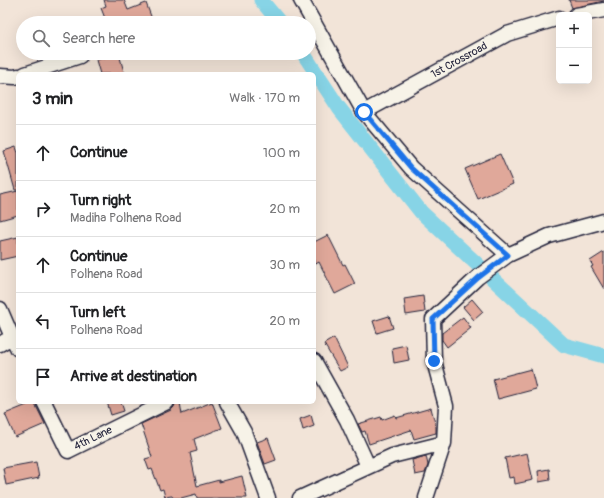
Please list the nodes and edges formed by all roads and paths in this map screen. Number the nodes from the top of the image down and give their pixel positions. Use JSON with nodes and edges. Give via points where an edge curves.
{"nodes":[{"id":1,"x":302,"y":0,"type":"edge"},
{"id":2,"x":604,"y":10,"type":"edge"},
{"id":3,"x":592,"y":12,"type":"edge"},
{"id":4,"x":311,"y":16,"type":"edge"},
{"id":5,"x":556,"y":19,"type":"edge"},
{"id":6,"x":316,"y":25,"type":"edge"},
{"id":7,"x":68,"y":60,"type":"edge"},
{"id":8,"x":31,"y":72,"type":"edge"},
{"id":9,"x":0,"y":76,"type":"edge"},
{"id":10,"x":16,"y":77,"type":"edge"},
{"id":11,"x":364,"y":112,"type":"junction"},
{"id":12,"x":604,"y":221,"type":"edge"},
{"id":13,"x":503,"y":259,"type":"junction"},
{"id":14,"x":0,"y":309,"type":"edge"},
{"id":15,"x":10,"y":343,"type":"edge"},
{"id":16,"x":316,"y":365,"type":"edge"},
{"id":17,"x":45,"y":404,"type":"edge"},
{"id":18,"x":163,"y":404,"type":"edge"},
{"id":19,"x":228,"y":404,"type":"edge"},
{"id":20,"x":444,"y":443,"type":"junction"},
{"id":21,"x":368,"y":466,"type":"junction"},
{"id":22,"x":268,"y":498,"type":"edge"},
{"id":23,"x":300,"y":498,"type":"edge"},
{"id":24,"x":426,"y":498,"type":"edge"}],
"edges":[{"from":1,"to":4,"type":"street"},
{"from":2,"to":3,"type":"street"},
{"from":5,"to":11,"type":"street","name":"1st Crossroad","via":[[507,34]]},
{"from":6,"to":11,"type":"street"},
{"from":7,"to":8,"type":"street"},
{"from":9,"to":10,"type":"street"},
{"from":11,"to":13,"type":"street","via":[[411,168]]},
{"from":12,"to":13,"type":"street","via":[[550,236]]},
{"from":13,"to":20,"type":"street","via":[[433,319],[434,361],[446,406]]},
{"from":14,"to":15,"type":"street"},
{"from":16,"to":21,"type":"street","via":[[347,420]]},
{"from":17,"to":18,"type":"street","name":"4th Lane","via":[[68,450]]},
{"from":19,"to":22,"type":"street","via":[[244,432]]},
{"from":20,"to":21,"type":"street","via":[[392,456]]},
{"from":20,"to":24,"type":"street"},
{"from":21,"to":23,"type":"street"}]}
